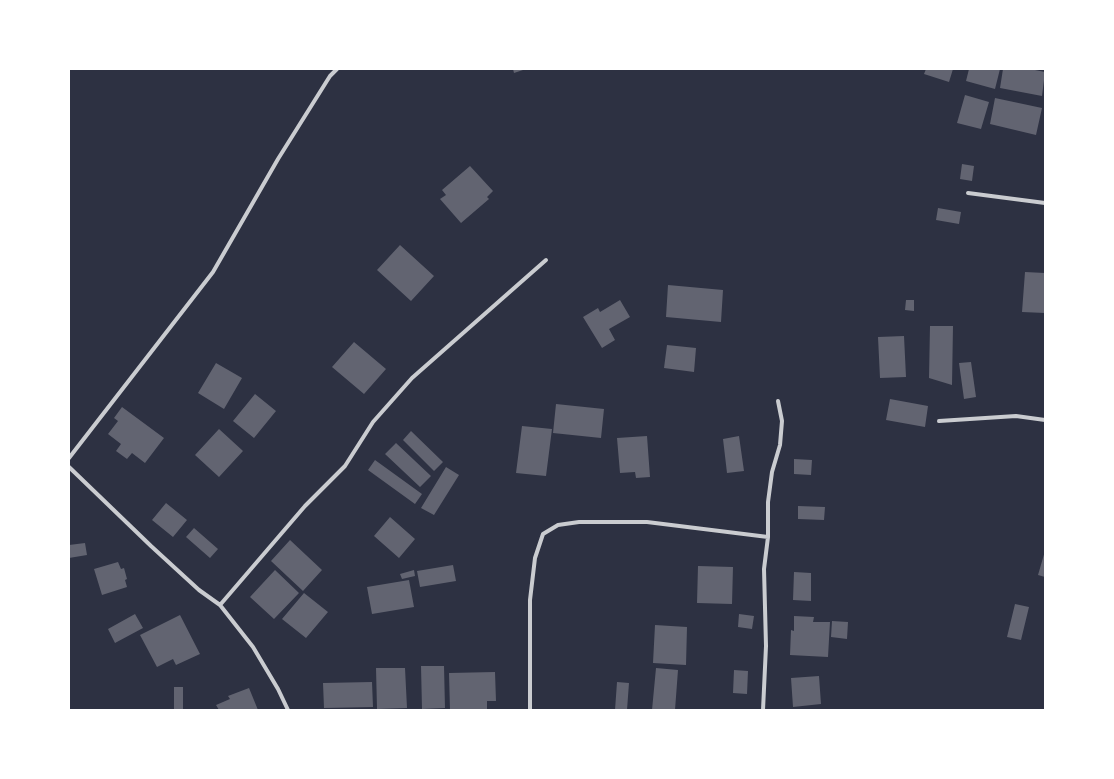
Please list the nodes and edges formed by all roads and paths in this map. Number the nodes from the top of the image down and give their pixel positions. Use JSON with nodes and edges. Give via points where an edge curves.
{"nodes":[{"id":1,"x":337,"y":69,"type":"edge"},
{"id":2,"x":968,"y":194,"type":"dead end"},
{"id":3,"x":1045,"y":203,"type":"edge"},
{"id":4,"x":546,"y":260,"type":"dead end"},
{"id":5,"x":778,"y":401,"type":"dead end"},
{"id":6,"x":1045,"y":420,"type":"edge"},
{"id":7,"x":939,"y":421,"type":"dead end"},
{"id":8,"x":69,"y":458,"type":"edge"},
{"id":9,"x":69,"y":467,"type":"edge"},
{"id":10,"x":768,"y":537,"type":"junction"},
{"id":11,"x":220,"y":605,"type":"junction"},
{"id":12,"x":288,"y":710,"type":"edge"},
{"id":13,"x":530,"y":710,"type":"edge"},
{"id":14,"x":763,"y":710,"type":"edge"}],
"edges":[{"from":1,"to":8,"type":"street","via":[[330,76],[278,159],[213,272]]},
{"from":2,"to":3,"type":"street"},
{"from":4,"to":11,"type":"street","via":[[412,378],[373,422],[345,466],[305,506]]},
{"from":5,"to":10,"type":"street","via":[[782,421],[768,502]]},
{"from":6,"to":7,"type":"street","via":[[1016,416]]},
{"from":9,"to":11,"type":"street","via":[[188,580]]},
{"from":10,"to":13,"type":"street","via":[[647,522],[579,522],[558,525],[543,534],[535,558],[530,600]]},
{"from":10,"to":14,"type":"street","via":[[764,569],[766,646]]},
{"from":11,"to":12,"type":"street","via":[[253,647]]}]}
